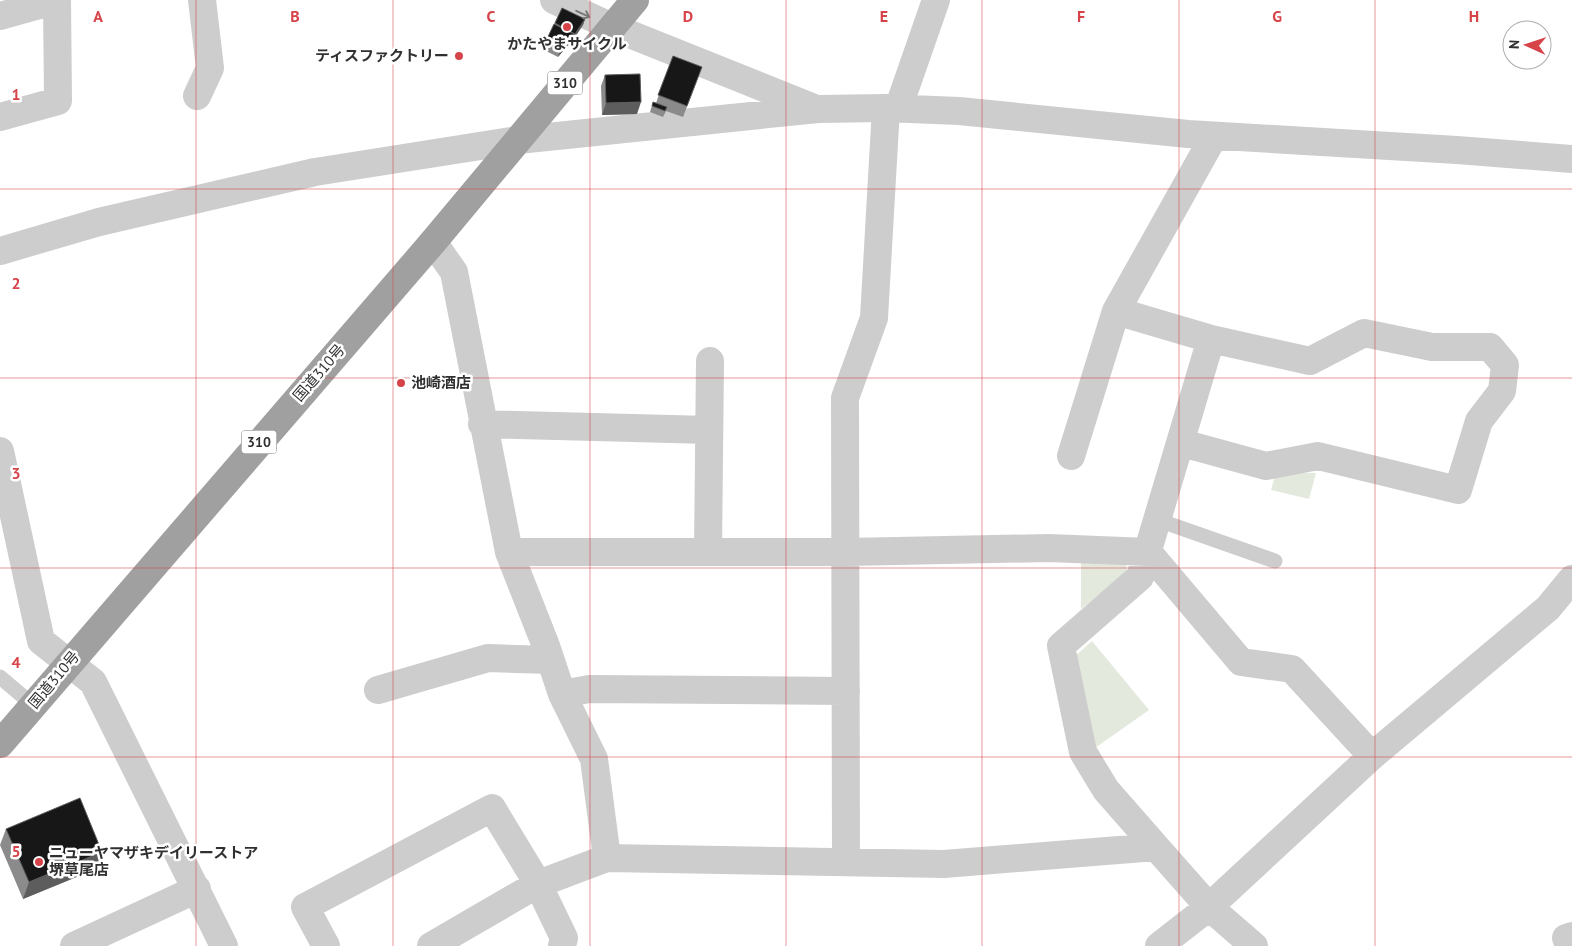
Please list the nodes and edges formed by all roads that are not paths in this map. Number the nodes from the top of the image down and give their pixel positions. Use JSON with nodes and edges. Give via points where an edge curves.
{"nodes":[{"id":1,"x":202,"y":0,"type":"edge"},
{"id":2,"x":554,"y":0,"type":"edge"},
{"id":3,"x":635,"y":0,"type":"edge"},
{"id":4,"x":936,"y":0,"type":"edge"},
{"id":5,"x":0,"y":16,"type":"edge"},
{"id":6,"x":612,"y":27,"type":"junction"},
{"id":7,"x":197,"y":96,"type":"dead end"},
{"id":8,"x":892,"y":109,"type":"junction"},
{"id":9,"x":818,"y":110,"type":"junction"},
{"id":10,"x":0,"y":117,"type":"edge"},
{"id":11,"x":1214,"y":136,"type":"junction"},
{"id":12,"x":518,"y":140,"type":"junction"},
{"id":13,"x":1572,"y":159,"type":"edge"},
{"id":14,"x":432,"y":242,"type":"junction"},
{"id":15,"x":0,"y":251,"type":"edge"},
{"id":16,"x":1116,"y":311,"type":"junction"},
{"id":17,"x":1212,"y":339,"type":"junction"},
{"id":18,"x":710,"y":361,"type":"dead end"},
{"id":19,"x":482,"y":424,"type":"junction"},
{"id":20,"x":709,"y":430,"type":"junction"},
{"id":21,"x":1182,"y":442,"type":"junction"},
{"id":22,"x":0,"y":451,"type":"edge"},
{"id":23,"x":1071,"y":456,"type":"dead end"},
{"id":24,"x":1158,"y":520,"type":"junction"},
{"id":25,"x":509,"y":552,"type":"junction"},
{"id":26,"x":708,"y":552,"type":"junction"},
{"id":27,"x":847,"y":552,"type":"junction"},
{"id":28,"x":1148,"y":552,"type":"junction"},
{"id":29,"x":1275,"y":561,"type":"dead end"},
{"id":30,"x":1572,"y":579,"type":"edge"},
{"id":31,"x":550,"y":660,"type":"junction"},
{"id":32,"x":68,"y":663,"type":"junction"},
{"id":33,"x":0,"y":677,"type":"edge"},
{"id":34,"x":378,"y":690,"type":"dead end"},
{"id":35,"x":846,"y":691,"type":"junction"},
{"id":36,"x":562,"y":694,"type":"junction"},
{"id":37,"x":33,"y":705,"type":"junction"},
{"id":38,"x":0,"y":744,"type":"edge"},
{"id":39,"x":1372,"y":756,"type":"junction"},
{"id":40,"x":1156,"y":847,"type":"junction"},
{"id":41,"x":607,"y":858,"type":"junction"},
{"id":42,"x":846,"y":862,"type":"junction"},
{"id":43,"x":538,"y":884,"type":"junction"},
{"id":44,"x":196,"y":889,"type":"junction"},
{"id":45,"x":1209,"y":907,"type":"junction"},
{"id":46,"x":1572,"y":936,"type":"edge"},
{"id":47,"x":74,"y":946,"type":"edge"},
{"id":48,"x":224,"y":946,"type":"edge"},
{"id":49,"x":326,"y":946,"type":"edge"},
{"id":50,"x":431,"y":946,"type":"edge"},
{"id":51,"x":562,"y":946,"type":"edge"},
{"id":52,"x":1159,"y":946,"type":"edge"},
{"id":53,"x":1254,"y":946,"type":"edge"},
{"id":54,"x":1570,"y":946,"type":"edge"}],
"edges":[{"from":1,"to":7,"type":"street","via":[[210,68]]},
{"from":2,"to":6,"type":"street","one_way":true},
{"from":3,"to":6,"type":"highway","name":"国道310号","number":"310"},
{"from":4,"to":8,"type":"street"},
{"from":5,"to":10,"type":"street","via":[[57,0],[58,101]]},
{"from":6,"to":9,"type":"street"},
{"from":6,"to":12,"type":"highway","name":"国道310号","number":"310"},
{"from":8,"to":9,"type":"street"},
{"from":8,"to":11,"type":"street","via":[[959,111]]},
{"from":8,"to":27,"type":"street","via":[[874,318],[845,398]]},
{"from":9,"to":12,"type":"street"},
{"from":11,"to":13,"type":"street"},
{"from":11,"to":16,"type":"street"},
{"from":12,"to":14,"type":"highway","name":"国道310号","number":"310"},
{"from":12,"to":15,"type":"street","via":[[315,172],[99,222]]},
{"from":14,"to":19,"type":"street","via":[[454,272]]},
{"from":14,"to":32,"type":"highway","name":"国道310号","number":"310"},
{"from":16,"to":17,"type":"street"},
{"from":16,"to":23,"type":"street"},
{"from":17,"to":21,"type":"street"},
{"from":17,"to":21,"type":"street","via":[[1310,361],[1364,333],[1432,347],[1490,347],[1505,366],[1502,391],[1479,421],[1458,490],[1318,456],[1266,466]]},
{"from":18,"to":20,"type":"street"},
{"from":19,"to":20,"type":"street"},
{"from":19,"to":25,"type":"street"},
{"from":20,"to":26,"type":"street"},
{"from":21,"to":24,"type":"street"},
{"from":22,"to":32,"type":"street","via":[[41,641]]},
{"from":24,"to":28,"type":"street"},
{"from":24,"to":29,"type":"lane"},
{"from":25,"to":26,"type":"street"},
{"from":25,"to":31,"type":"street"},
{"from":26,"to":27,"type":"street"},
{"from":27,"to":28,"type":"street","via":[[1049,548]]},
{"from":27,"to":35,"type":"street"},
{"from":28,"to":39,"type":"street","via":[[1241,662],[1292,669]]},
{"from":28,"to":40,"type":"street","via":[[1140,577],[1061,646],[1083,752],[1106,790]]},
{"from":30,"to":39,"type":"street","via":[[1548,608]]},
{"from":31,"to":34,"type":"street","via":[[488,658]]},
{"from":31,"to":36,"type":"street"},
{"from":32,"to":37,"type":"highway","name":"国道310号","number":"310"},
{"from":32,"to":44,"type":"street","via":[[93,682]]},
{"from":33,"to":37,"type":"lane"},
{"from":35,"to":36,"type":"street","via":[[589,689]]},
{"from":35,"to":42,"type":"street"},
{"from":36,"to":41,"type":"street","via":[[594,759]]},
{"from":37,"to":38,"type":"highway","name":"国道310号","number":"310"},
{"from":39,"to":45,"type":"street"},
{"from":40,"to":42,"type":"street","via":[[944,864]]},
{"from":40,"to":45,"type":"street"},
{"from":41,"to":42,"type":"street"},
{"from":41,"to":43,"type":"street"},
{"from":43,"to":49,"type":"street","via":[[492,808],[305,907]]},
{"from":43,"to":50,"type":"street"},
{"from":43,"to":51,"type":"street","via":[[564,938]]},
{"from":44,"to":47,"type":"street"},
{"from":44,"to":48,"type":"street"},
{"from":45,"to":52,"type":"street"},
{"from":45,"to":53,"type":"street"},
{"from":46,"to":54,"type":"street","via":[[1566,938]]}]}
